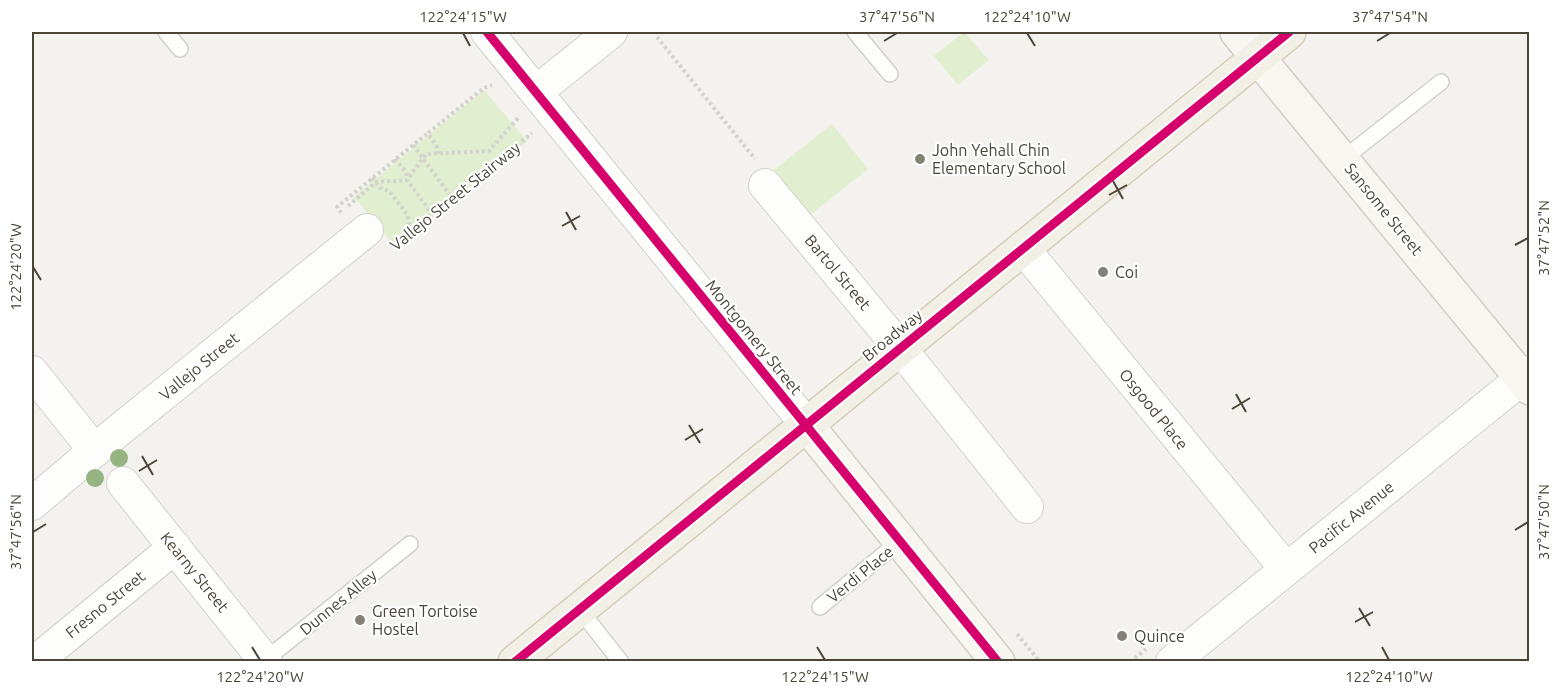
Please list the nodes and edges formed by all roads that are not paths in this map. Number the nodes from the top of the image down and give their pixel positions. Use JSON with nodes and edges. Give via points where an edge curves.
{"nodes":[{"id":1,"x":166,"y":32,"type":"edge"},
{"id":2,"x":487,"y":32,"type":"edge"},
{"id":3,"x":611,"y":32,"type":"edge"},
{"id":4,"x":855,"y":32,"type":"edge"},
{"id":5,"x":1237,"y":32,"type":"edge"},
{"id":6,"x":1289,"y":32,"type":"edge"},
{"id":7,"x":180,"y":49,"type":"dead end"},
{"id":8,"x":1258,"y":57,"type":"junction"},
{"id":9,"x":890,"y":74,"type":"dead end"},
{"id":10,"x":1441,"y":82,"type":"dead end"},
{"id":11,"x":536,"y":92,"type":"junction"},
{"id":12,"x":1343,"y":159,"type":"junction"},
{"id":13,"x":765,"y":184,"type":"road end"},
{"id":14,"x":376,"y":241,"type":"road end"},
{"id":15,"x":1023,"y":248,"type":"junction"},
{"id":16,"x":900,"y":348,"type":"junction"},
{"id":17,"x":32,"y":372,"type":"edge"},
{"id":18,"x":1527,"y":379,"type":"edge"},
{"id":19,"x":806,"y":424,"type":"junction"},
{"id":20,"x":95,"y":451,"type":"junction"},
{"id":21,"x":123,"y":483,"type":"dead end"},
{"id":22,"x":32,"y":504,"type":"edge"},
{"id":23,"x":1027,"y":507,"type":"dead end"},
{"id":24,"x":901,"y":540,"type":"junction"},
{"id":25,"x":410,"y":544,"type":"dead end"},
{"id":26,"x":175,"y":547,"type":"junction"},
{"id":27,"x":1286,"y":569,"type":"junction"},
{"id":28,"x":820,"y":607,"type":"dead end"},
{"id":29,"x":579,"y":609,"type":"junction"},
{"id":30,"x":266,"y":661,"type":"edge"},
{"id":31,"x":35,"y":662,"type":"edge"},
{"id":32,"x":515,"y":662,"type":"edge"},
{"id":33,"x":621,"y":662,"type":"edge"},
{"id":34,"x":998,"y":662,"type":"edge"},
{"id":35,"x":1172,"y":662,"type":"edge"}],
"edges":[{"from":1,"to":7,"type":"lane"},
{"from":2,"to":11,"type":"street","name":"Montgomery Street"},
{"from":3,"to":11,"type":"street"},
{"from":4,"to":9,"type":"lane"},
{"from":5,"to":8,"type":"street","name":"Sansome Street"},
{"from":6,"to":8,"type":"main road","name":"Broadway"},
{"from":8,"to":12,"type":"street","name":"Sansome Street"},
{"from":8,"to":15,"type":"main road","name":"Broadway"},
{"from":10,"to":12,"type":"lane"},
{"from":11,"to":19,"type":"street","name":"Montgomery Street"},
{"from":12,"to":18,"type":"street","name":"Sansome Street"},
{"from":13,"to":16,"type":"street","name":"Bartol Street"},
{"from":14,"to":20,"type":"street","name":"Vallejo Street"},
{"from":15,"to":16,"type":"main road","name":"Broadway"},
{"from":15,"to":27,"type":"street","name":"Osgood Place"},
{"from":16,"to":19,"type":"main road","name":"Broadway"},
{"from":16,"to":23,"type":"street","name":"Bartol Street"},
{"from":17,"to":20,"type":"street"},
{"from":18,"to":27,"type":"street","name":"Pacific Avenue"},
{"from":19,"to":24,"type":"street","name":"Montgomery Street"},
{"from":19,"to":29,"type":"main road","name":"Broadway"},
{"from":20,"to":22,"type":"street","name":"Vallejo Street"},
{"from":21,"to":26,"type":"street","name":"Kearny Street"},
{"from":24,"to":28,"type":"lane","name":"Verdi Place"},
{"from":24,"to":34,"type":"street","name":"Montgomery Street"},
{"from":25,"to":30,"type":"lane","name":"Dunnes Alley"},
{"from":26,"to":30,"type":"street","name":"Kearny Street"},
{"from":26,"to":31,"type":"street","name":"Fresno Street"},
{"from":27,"to":35,"type":"street","name":"Pacific Avenue"},
{"from":29,"to":32,"type":"main road","name":"Broadway"},
{"from":29,"to":33,"type":"lane"}]}
